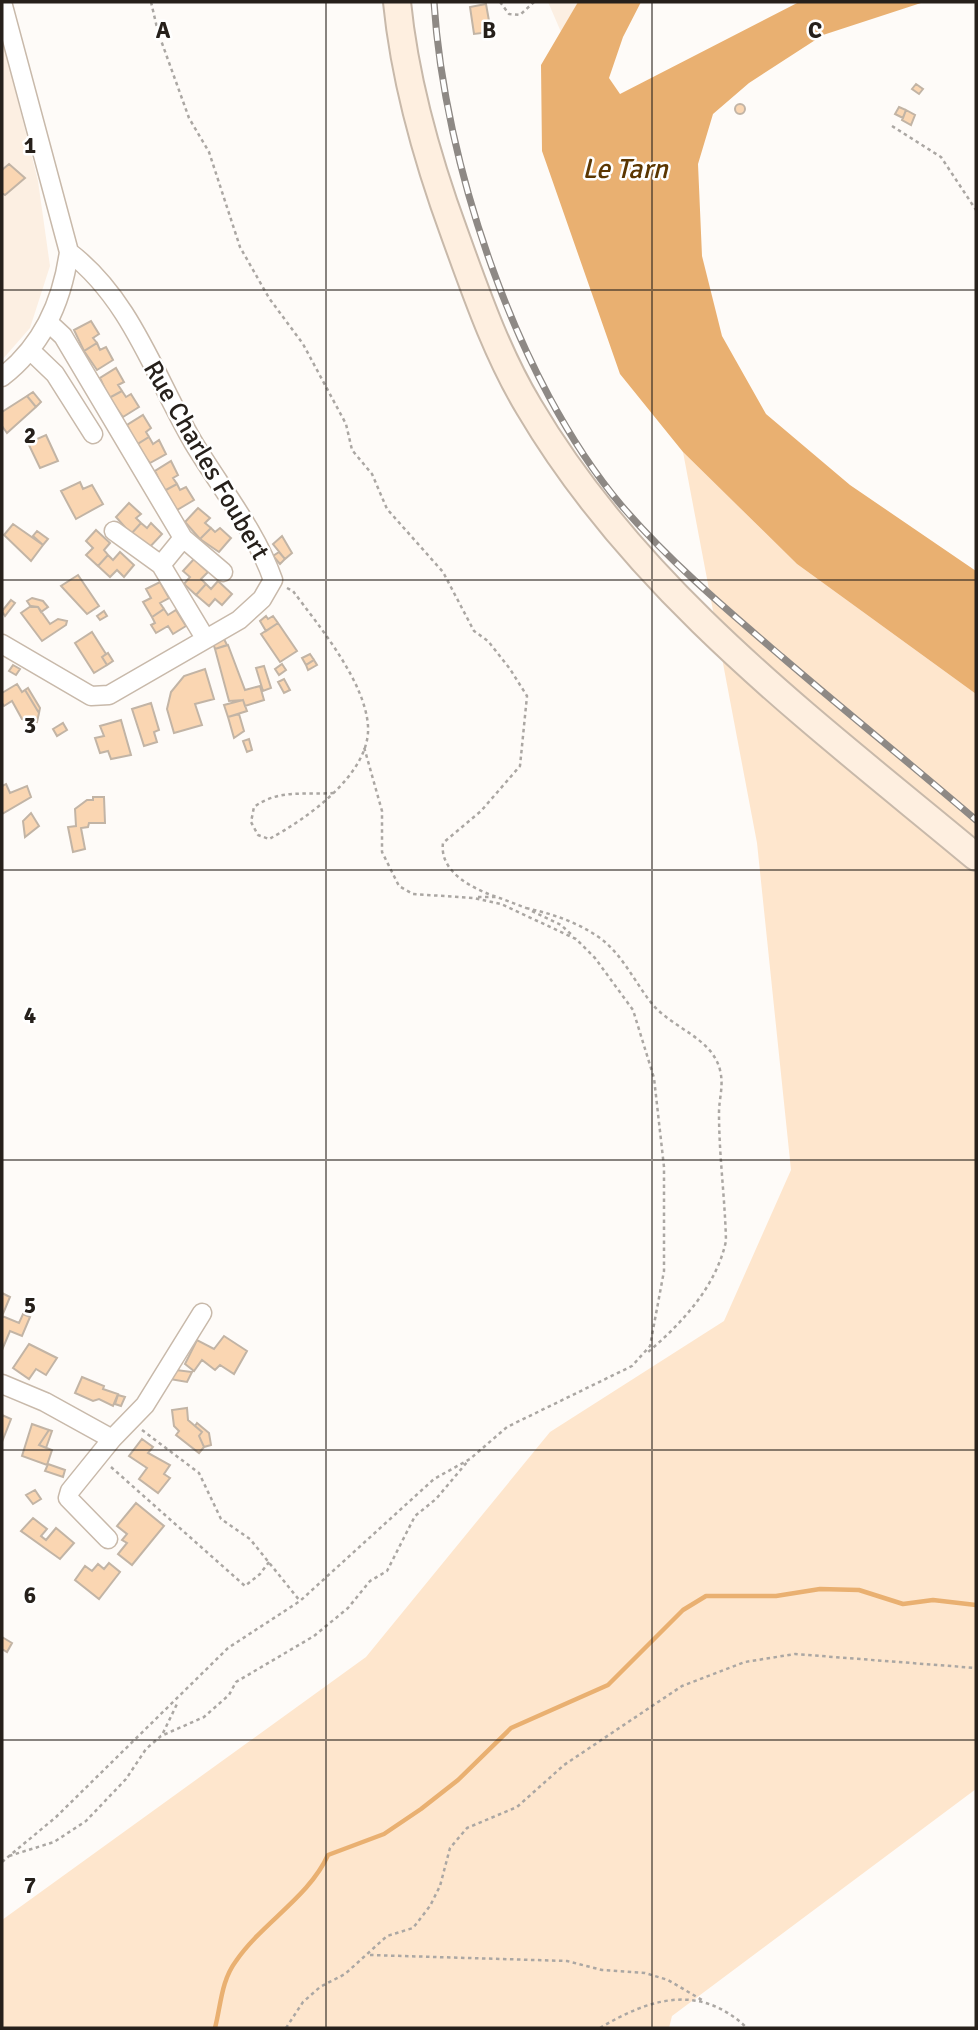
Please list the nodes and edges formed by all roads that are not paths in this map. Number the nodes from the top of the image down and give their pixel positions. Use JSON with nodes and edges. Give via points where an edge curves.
{"nodes":[{"id":1,"x":2,"y":2,"type":"edge"},
{"id":2,"x":397,"y":2,"type":"edge"},
{"id":3,"x":68,"y":244,"type":"junction"},
{"id":4,"x":49,"y":323,"type":"junction"},
{"id":5,"x":31,"y":351,"type":"junction"},
{"id":6,"x":2,"y":377,"type":"edge"},
{"id":7,"x":93,"y":434,"type":"dead end"},
{"id":8,"x":114,"y":531,"type":"dead end"},
{"id":9,"x":183,"y":538,"type":"junction"},
{"id":10,"x":161,"y":565,"type":"junction"},
{"id":11,"x":223,"y":572,"type":"dead end"},
{"id":12,"x":205,"y":638,"type":"junction"},
{"id":13,"x":2,"y":644,"type":"edge"},
{"id":14,"x":976,"y":857,"type":"edge"},
{"id":15,"x":202,"y":1313,"type":"dead end"},
{"id":16,"x":2,"y":1384,"type":"edge"},
{"id":17,"x":112,"y":1439,"type":"junction"},
{"id":18,"x":108,"y":1539,"type":"dead end"}],
"edges":[{"from":1,"to":3,"type":"street"},
{"from":2,"to":14,"type":"main road","via":[[407,78],[432,168],[476,292],[528,406],[563,459],[606,518],[716,634],[810,722]]},
{"from":3,"to":4,"type":"street","via":[[61,293]]},
{"from":3,"to":12,"type":"street","name":"Rue Charles Foubert","via":[[114,296],[273,580],[262,599],[239,620]]},
{"from":4,"to":5,"type":"street"},
{"from":4,"to":9,"type":"street","via":[[63,336]]},
{"from":5,"to":6,"type":"street"},
{"from":5,"to":7,"type":"street","via":[[55,374]]},
{"from":8,"to":10,"type":"street"},
{"from":9,"to":10,"type":"street"},
{"from":9,"to":11,"type":"street"},
{"from":10,"to":12,"type":"street"},
{"from":12,"to":13,"type":"street","name":"Rue Charles Foubert","via":[[109,695],[91,696]]},
{"from":15,"to":17,"type":"street","via":[[131,1423]]},
{"from":16,"to":17,"type":"street"},
{"from":17,"to":18,"type":"street","via":[[68,1498]]}]}
